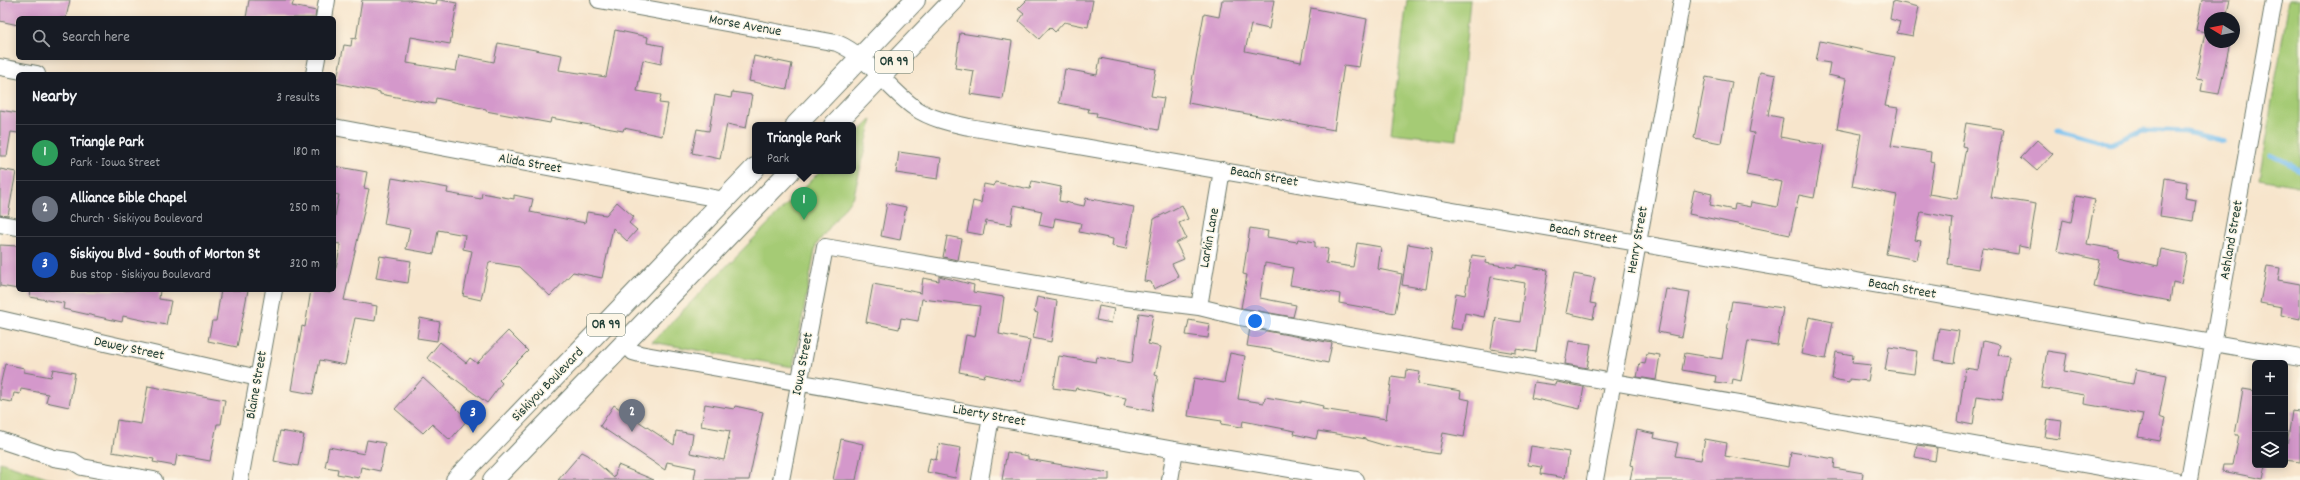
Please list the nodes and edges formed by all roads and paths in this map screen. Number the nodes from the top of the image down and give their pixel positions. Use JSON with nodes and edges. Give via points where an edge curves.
{"nodes":[{"id":1,"x":327,"y":0,"type":"edge"},
{"id":2,"x":599,"y":0,"type":"edge"},
{"id":3,"x":915,"y":0,"type":"edge"},
{"id":4,"x":954,"y":0,"type":"edge"},
{"id":5,"x":1682,"y":0,"type":"edge"},
{"id":6,"x":2274,"y":0,"type":"edge"},
{"id":7,"x":324,"y":16,"type":"edge"},
{"id":8,"x":859,"y":58,"type":"junction"},
{"id":9,"x":317,"y":60,"type":"edge"},
{"id":10,"x":0,"y":68,"type":"edge"},
{"id":11,"x":24,"y":72,"type":"edge"},
{"id":12,"x":314,"y":72,"type":"edge"},
{"id":13,"x":880,"y":77,"type":"junction"},
{"id":14,"x":799,"y":122,"type":"edge"},
{"id":15,"x":837,"y":122,"type":"edge"},
{"id":16,"x":336,"y":127,"type":"edge"},
{"id":17,"x":1222,"y":170,"type":"junction"},
{"id":18,"x":752,"y":171,"type":"edge"},
{"id":19,"x":787,"y":174,"type":"edge"},
{"id":20,"x":725,"y":200,"type":"junction"},
{"id":21,"x":0,"y":224,"type":"edge"},
{"id":22,"x":16,"y":227,"type":"edge"},
{"id":23,"x":1638,"y":244,"type":"junction"},
{"id":24,"x":274,"y":292,"type":"edge"},
{"id":25,"x":1199,"y":307,"type":"junction"},
{"id":26,"x":0,"y":319,"type":"edge"},
{"id":27,"x":2214,"y":343,"type":"junction"},
{"id":28,"x":625,"y":344,"type":"junction"},
{"id":29,"x":2300,"y":358,"type":"edge"},
{"id":30,"x":258,"y":378,"type":"junction"},
{"id":31,"x":799,"y":383,"type":"junction"},
{"id":32,"x":1613,"y":383,"type":"junction"},
{"id":33,"x":991,"y":417,"type":"junction"},
{"id":34,"x":0,"y":440,"type":"edge"},
{"id":35,"x":1175,"y":450,"type":"junction"},
{"id":36,"x":154,"y":480,"type":"edge"},
{"id":37,"x":240,"y":480,"type":"edge"},
{"id":38,"x":456,"y":480,"type":"edge"},
{"id":39,"x":493,"y":480,"type":"edge"},
{"id":40,"x":781,"y":480,"type":"edge"},
{"id":41,"x":980,"y":480,"type":"edge"},
{"id":42,"x":1170,"y":480,"type":"edge"},
{"id":43,"x":1356,"y":480,"type":"edge"},
{"id":44,"x":1595,"y":480,"type":"edge"},
{"id":45,"x":2175,"y":480,"type":"edge"},
{"id":46,"x":2189,"y":480,"type":"edge"}],
"edges":[{"from":1,"to":7,"type":"street"},
{"from":2,"to":8,"type":"street","name":"Morse Avenue","via":[[824,40],[845,46]]},
{"from":3,"to":8,"type":"main road","number":"OR 99"},
{"from":4,"to":13,"type":"main road","number":"OR 99"},
{"from":5,"to":23,"type":"street","name":"Henry Street"},
{"from":6,"to":27,"type":"street","name":"Ashland Street"},
{"from":8,"to":13,"type":"street","name":"Morse Avenue"},
{"from":8,"to":14,"type":"main road","number":"OR 99"},
{"from":9,"to":12,"type":"street"},
{"from":10,"to":11,"type":"street"},
{"from":13,"to":15,"type":"main road","number":"OR 99"},
{"from":13,"to":17,"type":"street","name":"Beach Street","via":[[914,107],[949,123]]},
{"from":16,"to":20,"type":"street","name":"Alida Street"},
{"from":17,"to":23,"type":"street","name":"Beach Street"},
{"from":17,"to":25,"type":"street","name":"Larkin Lane"},
{"from":18,"to":20,"type":"main road","name":"Siskiyou Boulevard","number":"OR 99"},
{"from":19,"to":28,"type":"main road","name":"Siskiyou Boulevard","number":"OR 99"},
{"from":20,"to":38,"type":"main road","name":"Siskiyou Boulevard","number":"OR 99"},
{"from":21,"to":22,"type":"street"},
{"from":23,"to":27,"type":"street","name":"Beach Street"},
{"from":23,"to":32,"type":"street","name":"Henry Street"},
{"from":24,"to":30,"type":"street","name":"Blaine Street"},
{"from":25,"to":31,"type":"street","name":"Iowa Street","via":[[1120,297],[825,247]]},
{"from":25,"to":32,"type":"street"},
{"from":26,"to":30,"type":"street","name":"Dewey Street"},
{"from":27,"to":29,"type":"street","name":"Beach Street"},
{"from":27,"to":46,"type":"street","name":"Ashland Street"},
{"from":28,"to":31,"type":"street","name":"Liberty Street","via":[[640,354]]},
{"from":28,"to":39,"type":"main road","name":"Siskiyou Boulevard","number":"OR 99"},
{"from":30,"to":37,"type":"street","name":"Blaine Street"},
{"from":31,"to":33,"type":"street","name":"Liberty Street"},
{"from":31,"to":40,"type":"street","name":"Iowa Street"},
{"from":32,"to":44,"type":"street","name":"Henry Street"},
{"from":32,"to":45,"type":"street"},
{"from":33,"to":35,"type":"street","name":"Liberty Street"},
{"from":33,"to":41,"type":"street"},
{"from":34,"to":36,"type":"street","via":[[54,458],[73,461],[82,467]]},
{"from":35,"to":42,"type":"street"},
{"from":35,"to":43,"type":"street","name":"Liberty Street"}]}
